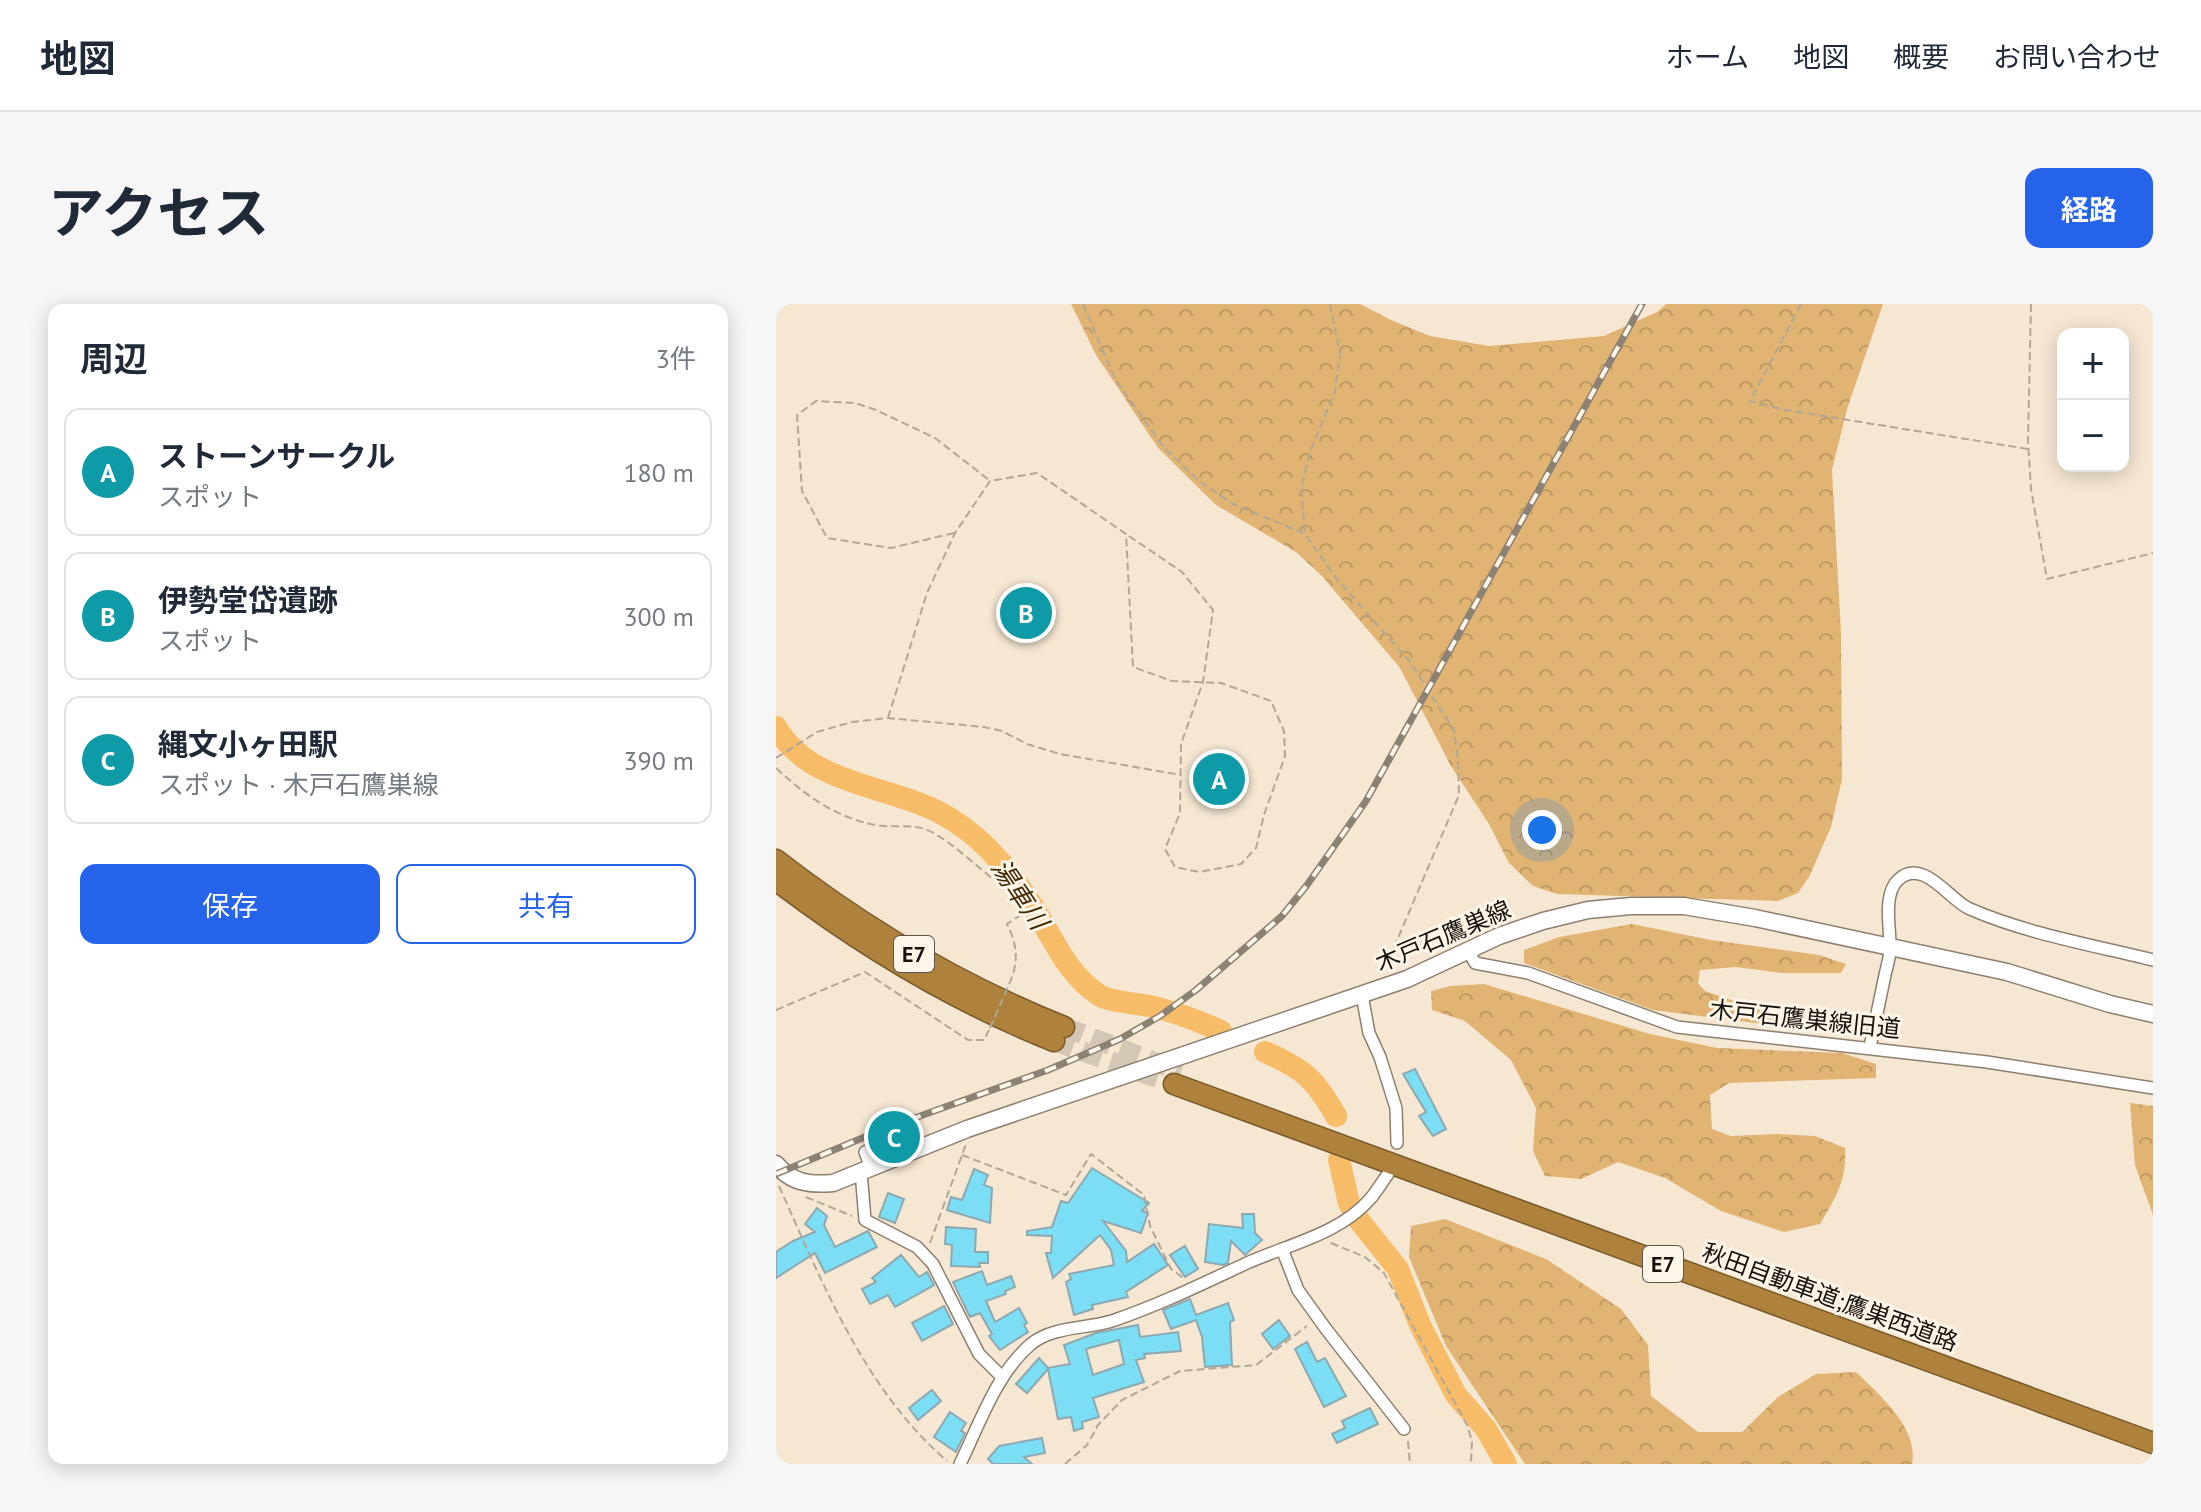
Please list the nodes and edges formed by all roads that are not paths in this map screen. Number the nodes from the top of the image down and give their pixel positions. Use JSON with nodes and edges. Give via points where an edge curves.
{"nodes":[{"id":1,"x":776,"y":860,"type":"edge"},
{"id":2,"x":776,"y":880,"type":"edge"},
{"id":3,"x":1891,"y":948,"type":"junction"},
{"id":4,"x":1468,"y":950,"type":"junction"},
{"id":5,"x":2153,"y":960,"type":"edge"},
{"id":6,"x":1362,"y":995,"type":"junction"},
{"id":7,"x":2153,"y":1014,"type":"edge"},
{"id":8,"x":1870,"y":1047,"type":"junction"},
{"id":9,"x":2153,"y":1088,"type":"edge"},
{"id":10,"x":1397,"y":1143,"type":"dead end"},
{"id":11,"x":883,"y":1145,"type":"dead end"},
{"id":12,"x":776,"y":1164,"type":"edge"},
{"id":13,"x":864,"y":1166,"type":"junction"},
{"id":14,"x":1388,"y":1174,"type":"dead end"},
{"id":15,"x":1282,"y":1249,"type":"junction"},
{"id":16,"x":1002,"y":1377,"type":"junction"},
{"id":17,"x":1404,"y":1429,"type":"road end"},
{"id":18,"x":2153,"y":1430,"type":"edge"},
{"id":19,"x":2153,"y":1443,"type":"edge"},
{"id":20,"x":960,"y":1464,"type":"edge"}],
"edges":[{"from":1,"to":2,"type":"highway","number":"E7","via":[[932,966],[1059,1034],[996,1016],[919,975]]},
{"from":3,"to":4,"type":"main road","name":"木戸石鷹巣線","via":[[1684,906],[1631,906],[1543,921]]},
{"from":3,"to":5,"type":"street","via":[[1887,920],[1894,886],[1909,874],[1920,874],[1964,907],[2002,923]]},
{"from":3,"to":7,"type":"main road","name":"木戸石鷹巣線","via":[[2007,972]]},
{"from":3,"to":8,"type":"street"},
{"from":4,"to":6,"type":"main road","name":"木戸石鷹巣線"},
{"from":4,"to":8,"type":"street","name":"木戸石鷹巣線旧道","via":[[1475,963],[1528,973],[1677,1027]]},
{"from":6,"to":10,"type":"street","via":[[1369,1033],[1396,1108]]},
{"from":6,"to":13,"type":"main road","name":"木戸石鷹巣線"},
{"from":8,"to":9,"type":"street","name":"木戸石鷹巣線旧道"},
{"from":11,"to":13,"type":"street","via":[[865,1152]]},
{"from":12,"to":13,"type":"main road","name":"木戸石鷹巣線","via":[[791,1178],[818,1184],[833,1183]]},
{"from":13,"to":16,"type":"street","via":[[865,1220],[925,1256],[979,1354]]},
{"from":14,"to":15,"type":"street","via":[[1369,1200],[1343,1221]]},
{"from":15,"to":16,"type":"street","via":[[1110,1322],[1043,1336]]},
{"from":15,"to":17,"type":"street","via":[[1298,1290]]},
{"from":16,"to":20,"type":"street"},
{"from":18,"to":19,"type":"highway","name":"秋田自動車道;鷹巣西道路","number":"E7","via":[[1177,1078]]}]}
